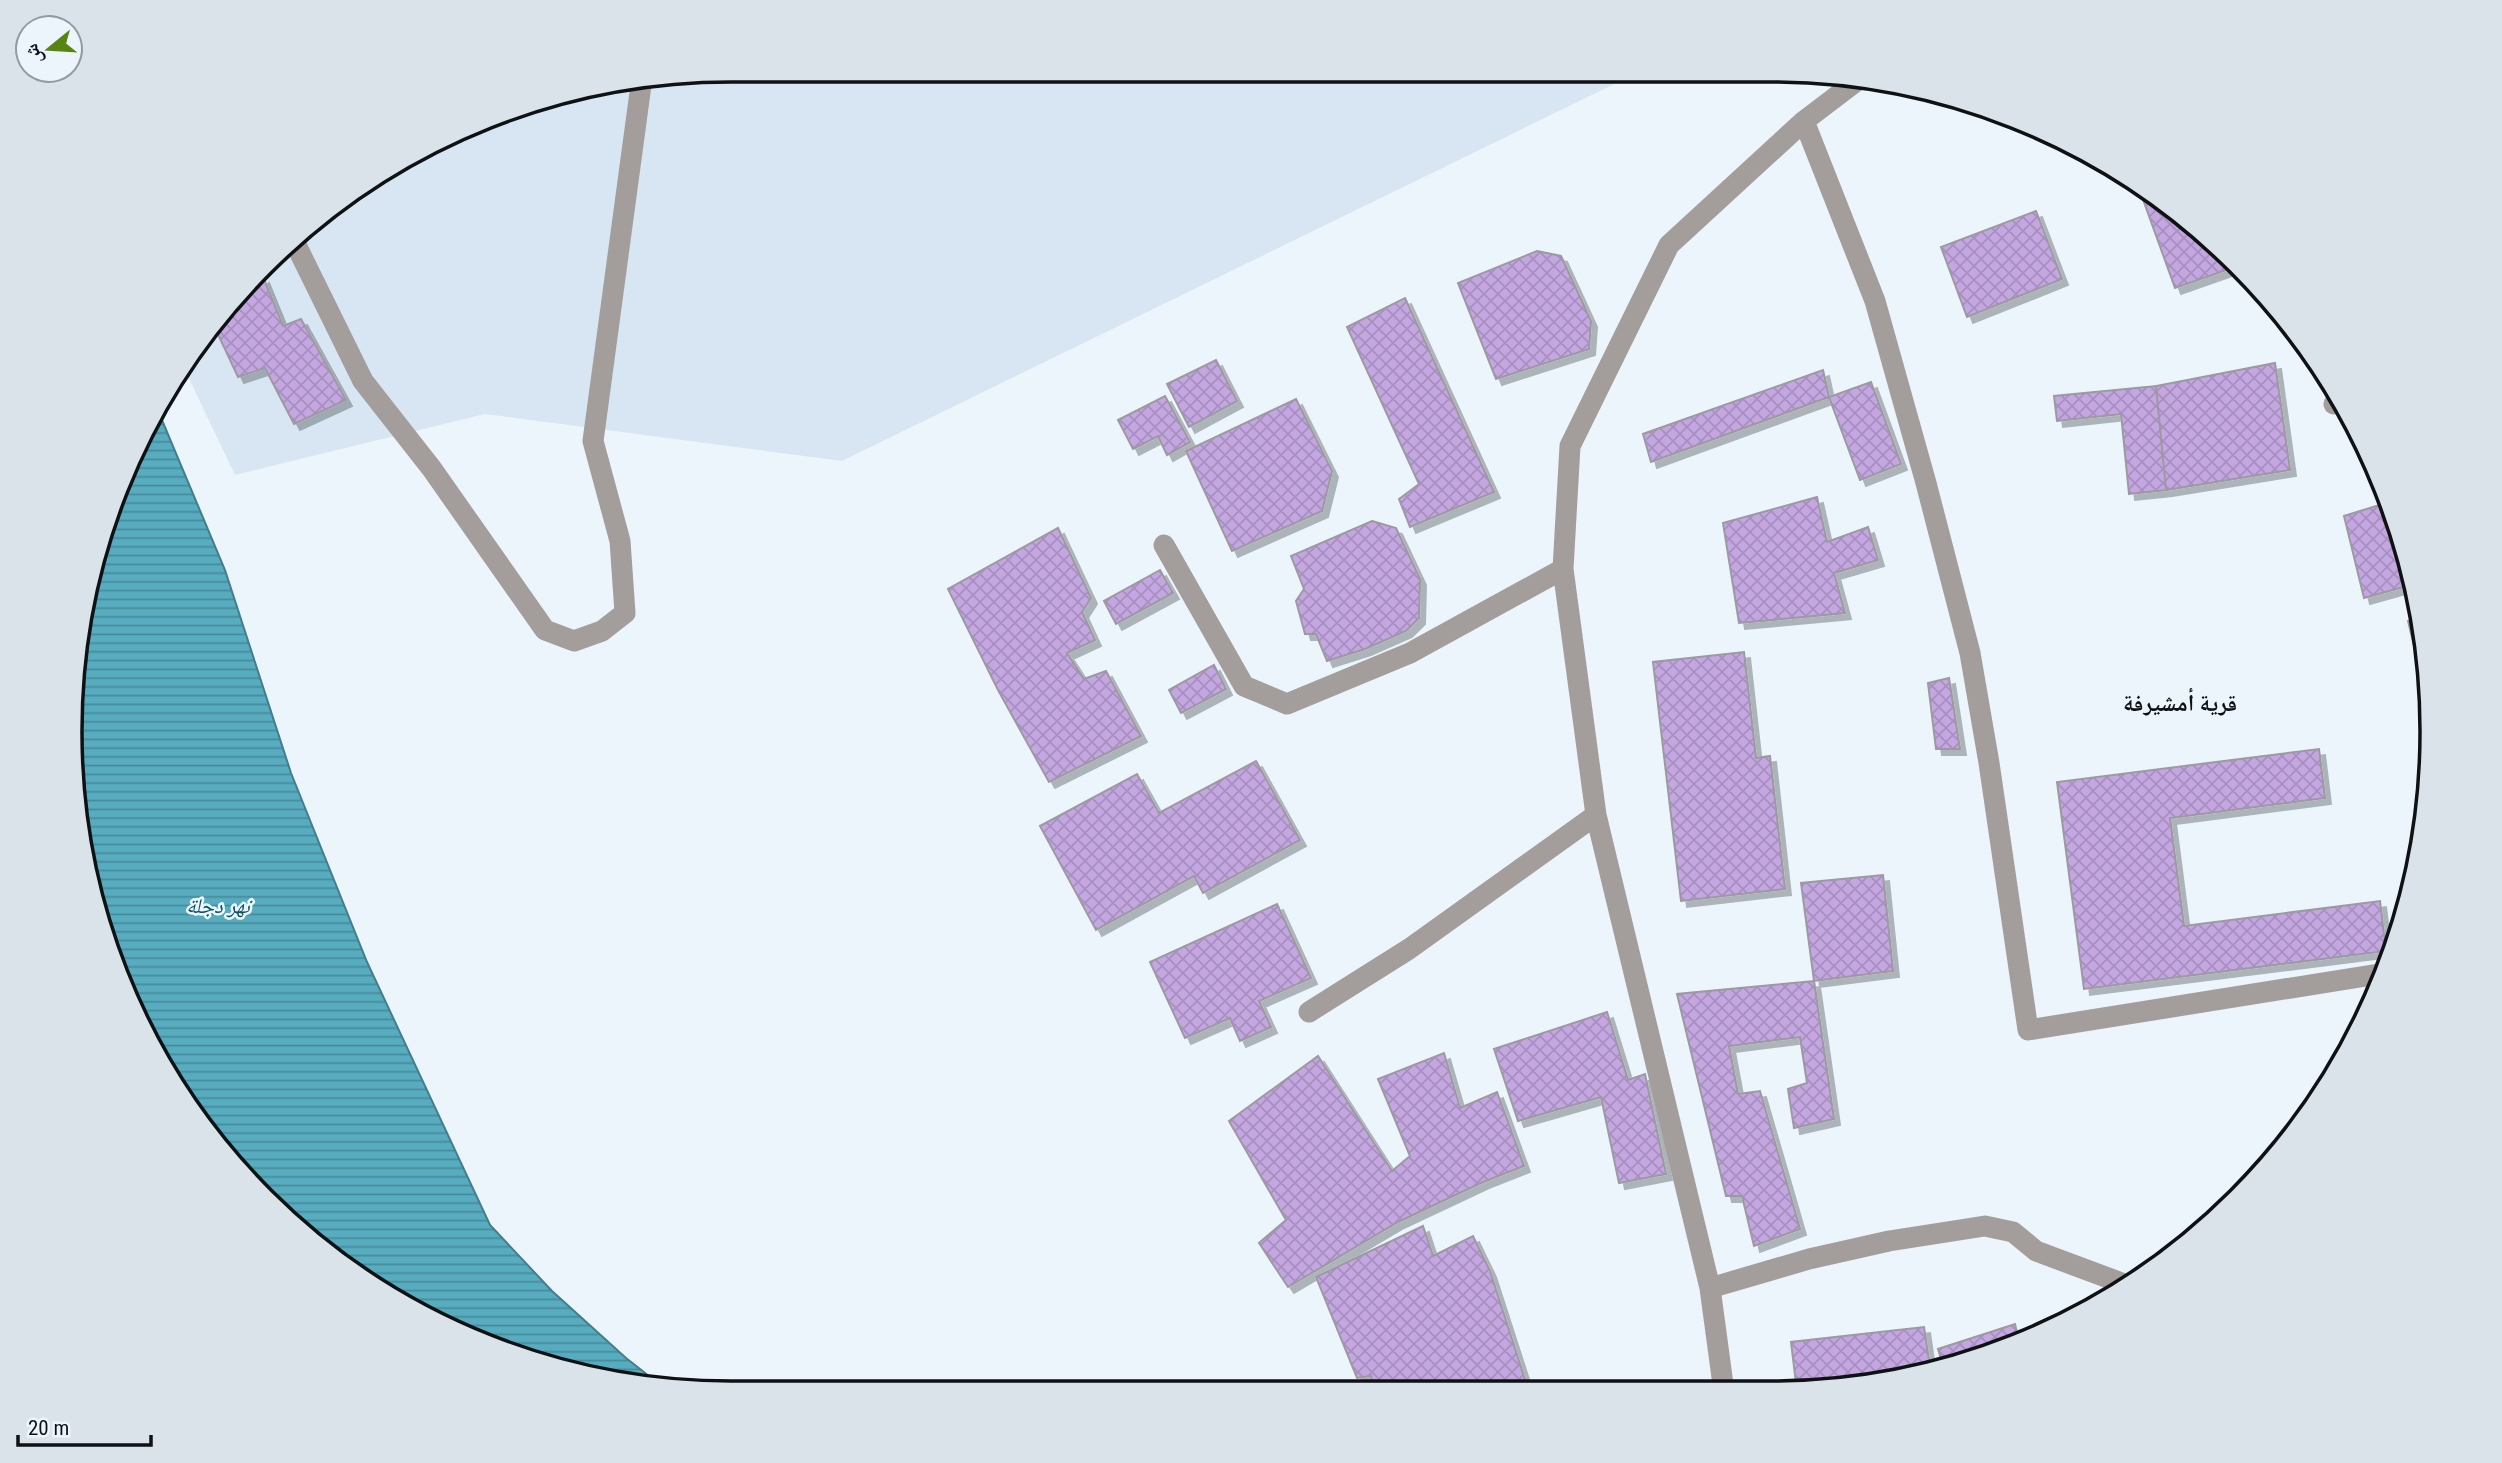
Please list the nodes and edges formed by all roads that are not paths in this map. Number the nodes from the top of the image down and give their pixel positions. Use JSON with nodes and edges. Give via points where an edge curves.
{"nodes":[{"id":1,"x":1848,"y":87,"type":"edge"},
{"id":2,"x":639,"y":89,"type":"edge"},
{"id":3,"x":1804,"y":121,"type":"junction"},
{"id":4,"x":298,"y":248,"type":"edge"},
{"id":5,"x":1164,"y":545,"type":"dead end"},
{"id":6,"x":1563,"y":569,"type":"junction"},
{"id":7,"x":1596,"y":815,"type":"junction"},
{"id":8,"x":2371,"y":977,"type":"edge"},
{"id":9,"x":1309,"y":1012,"type":"dead end"},
{"id":10,"x":2116,"y":1281,"type":"edge"},
{"id":11,"x":1710,"y":1288,"type":"junction"},
{"id":12,"x":1723,"y":1381,"type":"edge"}],
"edges":[{"from":1,"to":3,"type":"street"},
{"from":2,"to":4,"type":"street","via":[[593,442],[620,541],[625,613],[602,631],[574,640],[545,630],[432,469],[363,381]]},
{"from":3,"to":6,"type":"street","via":[[1669,245],[1570,446]]},
{"from":3,"to":8,"type":"street","via":[[1875,301],[1970,653],[2028,1030]]},
{"from":5,"to":6,"type":"street","via":[[1244,687],[1287,704],[1410,653]]},
{"from":6,"to":7,"type":"street"},
{"from":7,"to":9,"type":"street","via":[[1409,949]]},
{"from":7,"to":11,"type":"street"},
{"from":10,"to":11,"type":"street","via":[[2036,1251],[2013,1232],[1985,1226],[1809,1259]]},
{"from":11,"to":12,"type":"street"}]}
